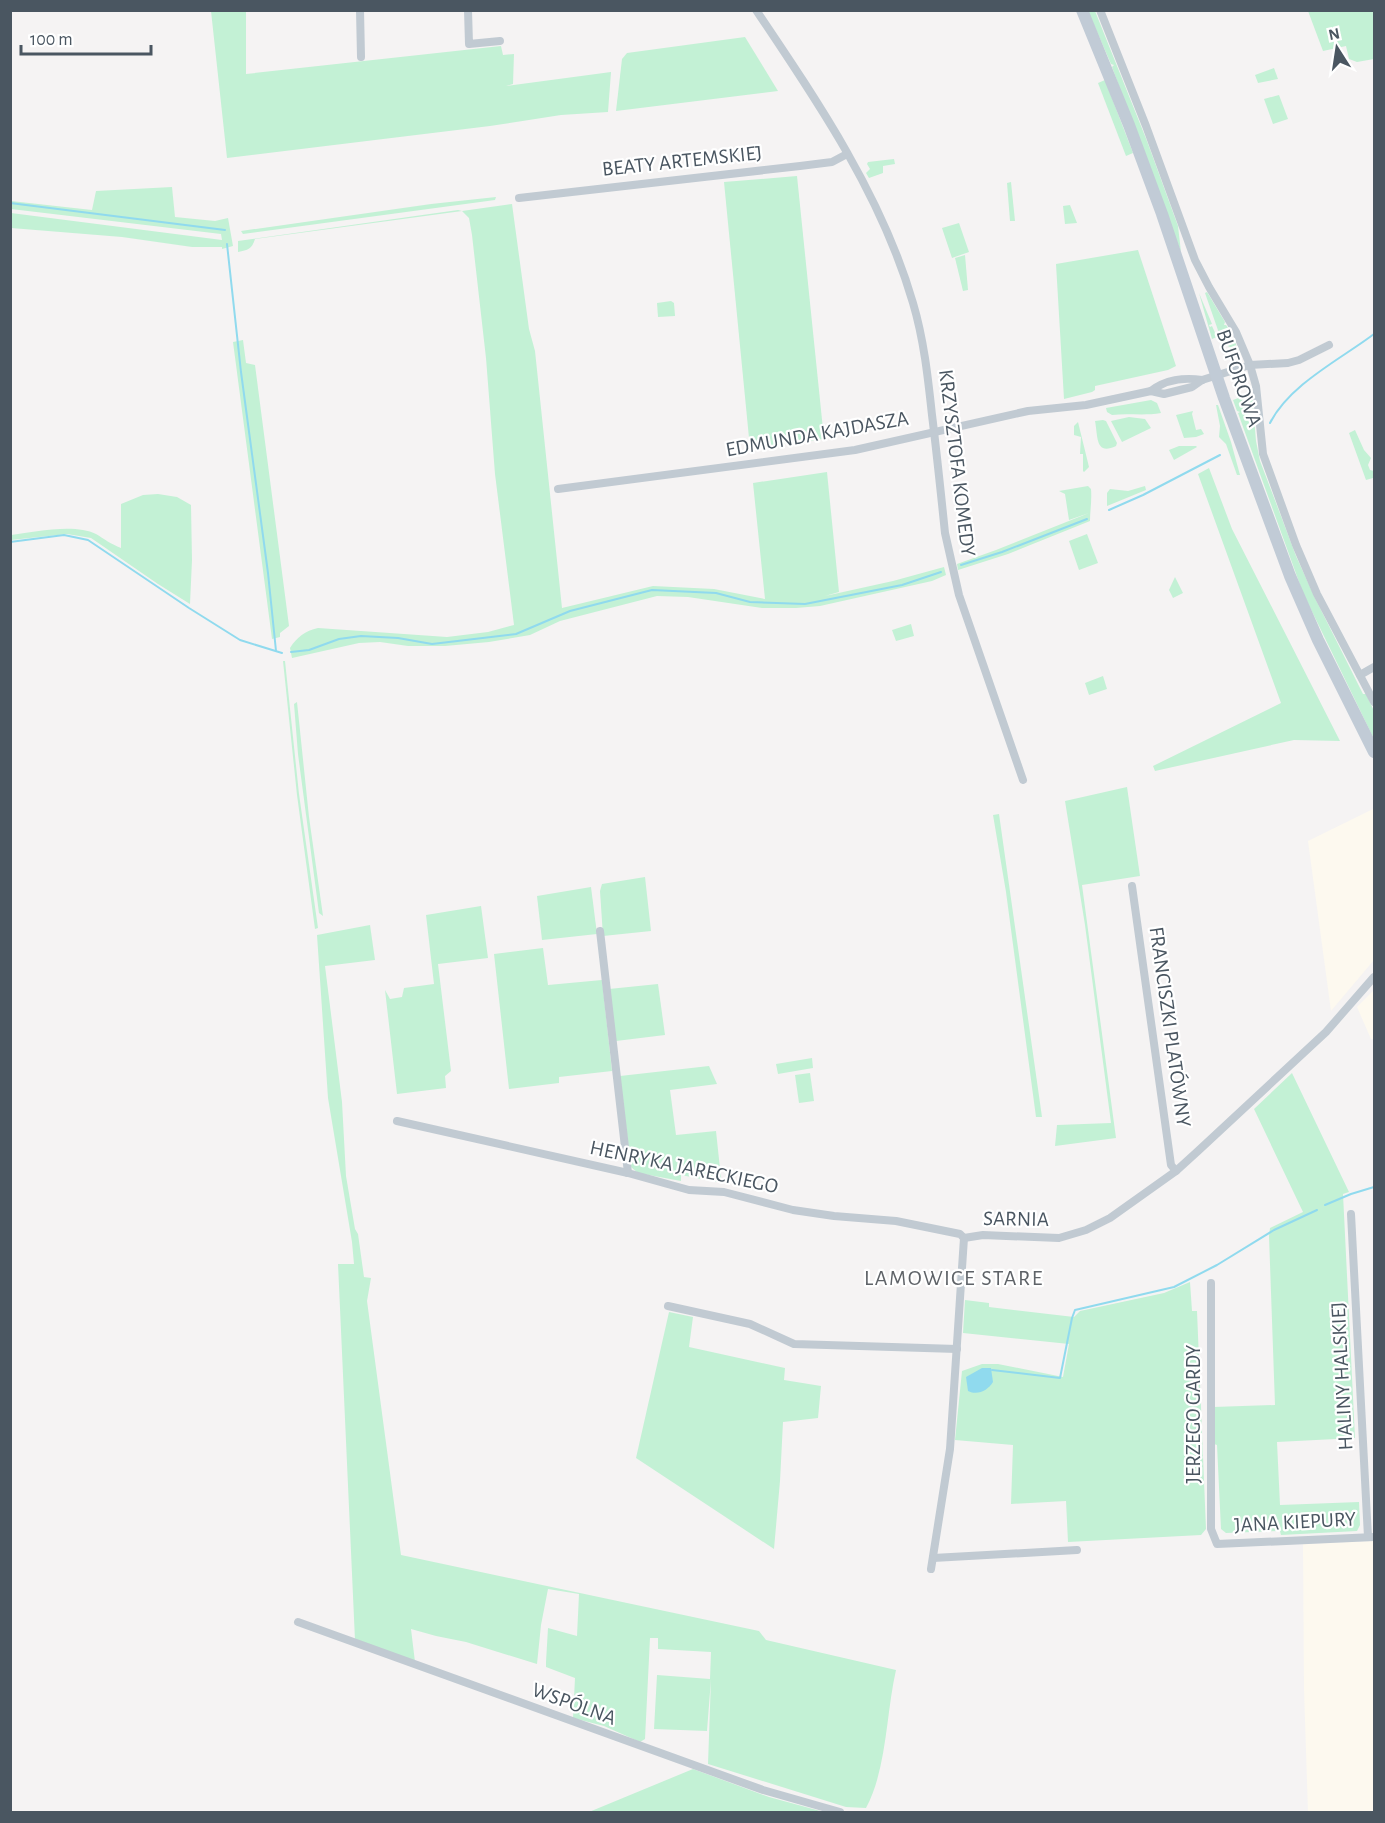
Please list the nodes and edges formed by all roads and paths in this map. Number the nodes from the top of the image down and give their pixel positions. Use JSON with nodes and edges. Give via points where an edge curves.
{"nodes":[{"id":1,"x":360,"y":10,"type":"edge"},
{"id":2,"x":468,"y":10,"type":"edge"},
{"id":3,"x":756,"y":10,"type":"edge"},
{"id":4,"x":1082,"y":10,"type":"edge"},
{"id":5,"x":1100,"y":10,"type":"edge"},
{"id":6,"x":500,"y":41,"type":"dead end"},
{"id":7,"x":361,"y":57,"type":"dead end"},
{"id":8,"x":847,"y":154,"type":"junction"},
{"id":9,"x":519,"y":198,"type":"dead end"},
{"id":10,"x":1329,"y":345,"type":"dead end"},
{"id":11,"x":1250,"y":365,"type":"junction"},
{"id":12,"x":1216,"y":376,"type":"junction"},
{"id":13,"x":934,"y":431,"type":"junction"},
{"id":14,"x":558,"y":489,"type":"dead end"},
{"id":15,"x":1374,"y":668,"type":"edge"},
{"id":16,"x":1360,"y":675,"type":"junction"},
{"id":17,"x":1374,"y":702,"type":"edge"},
{"id":18,"x":1374,"y":752,"type":"edge"},
{"id":19,"x":1023,"y":780,"type":"dead end"},
{"id":20,"x":1132,"y":886,"type":"dead end"},
{"id":21,"x":600,"y":931,"type":"dead end"},
{"id":22,"x":1374,"y":977,"type":"edge"},
{"id":23,"x":397,"y":1121,"type":"dead end"},
{"id":24,"x":1176,"y":1171,"type":"junction"},
{"id":25,"x":628,"y":1173,"type":"junction"},
{"id":26,"x":1351,"y":1214,"type":"dead end"},
{"id":27,"x":964,"y":1238,"type":"junction"},
{"id":28,"x":1211,"y":1283,"type":"dead end"},
{"id":29,"x":668,"y":1306,"type":"dead end"},
{"id":30,"x":957,"y":1349,"type":"junction"},
{"id":31,"x":1371,"y":1537,"type":"edge"},
{"id":32,"x":1217,"y":1544,"type":"joint"},
{"id":33,"x":1077,"y":1550,"type":"dead end"},
{"id":34,"x":933,"y":1558,"type":"junction"},
{"id":35,"x":931,"y":1569,"type":"dead end"},
{"id":36,"x":298,"y":1622,"type":"dead end"},
{"id":37,"x":840,"y":1812,"type":"edge"}],
"edges":[{"from":1,"to":7,"type":"street"},
{"from":2,"to":6,"type":"street","via":[[469,44]]},
{"from":3,"to":8,"type":"street","name":"KRZYSZTOFA KOMEDY"},
{"from":4,"to":12,"type":"main road","name":"BUFOROWA","via":[[1129,125]]},
{"from":5,"to":11,"type":"street","name":"BUFOROWA","via":[[1195,260],[1227,314]]},
{"from":8,"to":9,"type":"street","name":"BEATY ARTEMSKIEJ","via":[[832,162],[811,165]]},
{"from":8,"to":13,"type":"street","name":"KRZYSZTOFA KOMEDY","via":[[900,260],[928,372]]},
{"from":10,"to":11,"type":"street","name":"EDMUNDA KAJDASZA","via":[[1288,363]]},
{"from":11,"to":12,"type":"street","name":"EDMUNDA KAJDASZA"},
{"from":11,"to":16,"type":"street","name":"BUFOROWA","via":[[1268,470],[1312,583]]},
{"from":12,"to":13,"type":"street","name":"EDMUNDA KAJDASZA","via":[[1202,380],[1189,377],[1151,391],[1086,405],[1028,411]]},
{"from":12,"to":18,"type":"main road","name":"BUFOROWA","via":[[1304,609]]},
{"from":13,"to":14,"type":"street","name":"EDMUNDA KAJDASZA","via":[[855,450]]},
{"from":13,"to":19,"type":"street","name":"KRZYSZTOFA KOMEDY","via":[[952,571]]},
{"from":15,"to":16,"type":"street"},
{"from":16,"to":17,"type":"street","name":"BUFOROWA"},
{"from":20,"to":24,"type":"street","name":"FRANCISZKI PLATÓWNY","via":[[1171,1165]]},
{"from":21,"to":25,"type":"street"},
{"from":22,"to":24,"type":"street","name":"SARNIA","via":[[1326,1032]]},
{"from":23,"to":25,"type":"street","name":"HENRYKA JARECKIEGO"},
{"from":24,"to":27,"type":"street","name":"SARNIA","via":[[1110,1218],[1068,1236]]},
{"from":25,"to":27,"type":"street","name":"HENRYKA JARECKIEGO","via":[[689,1190],[724,1192],[834,1216],[896,1221]]},
{"from":26,"to":31,"type":"street","name":"HALINY HALSKIEJ"},
{"from":27,"to":30,"type":"street","name":"SARNIA"},
{"from":28,"to":32,"type":"street","name":"JERZEGO GARDY","via":[[1211,1529]]},
{"from":29,"to":30,"type":"street","via":[[750,1324],[794,1344]]},
{"from":30,"to":34,"type":"street","name":"SARNIA","via":[[950,1449]]},
{"from":31,"to":32,"type":"street","name":"JANA KIEPURY"},
{"from":33,"to":34,"type":"street"},
{"from":34,"to":35,"type":"street","name":"SARNIA"},
{"from":36,"to":37,"type":"street","name":"WSPÓLNA","via":[[702,1769]]}]}
